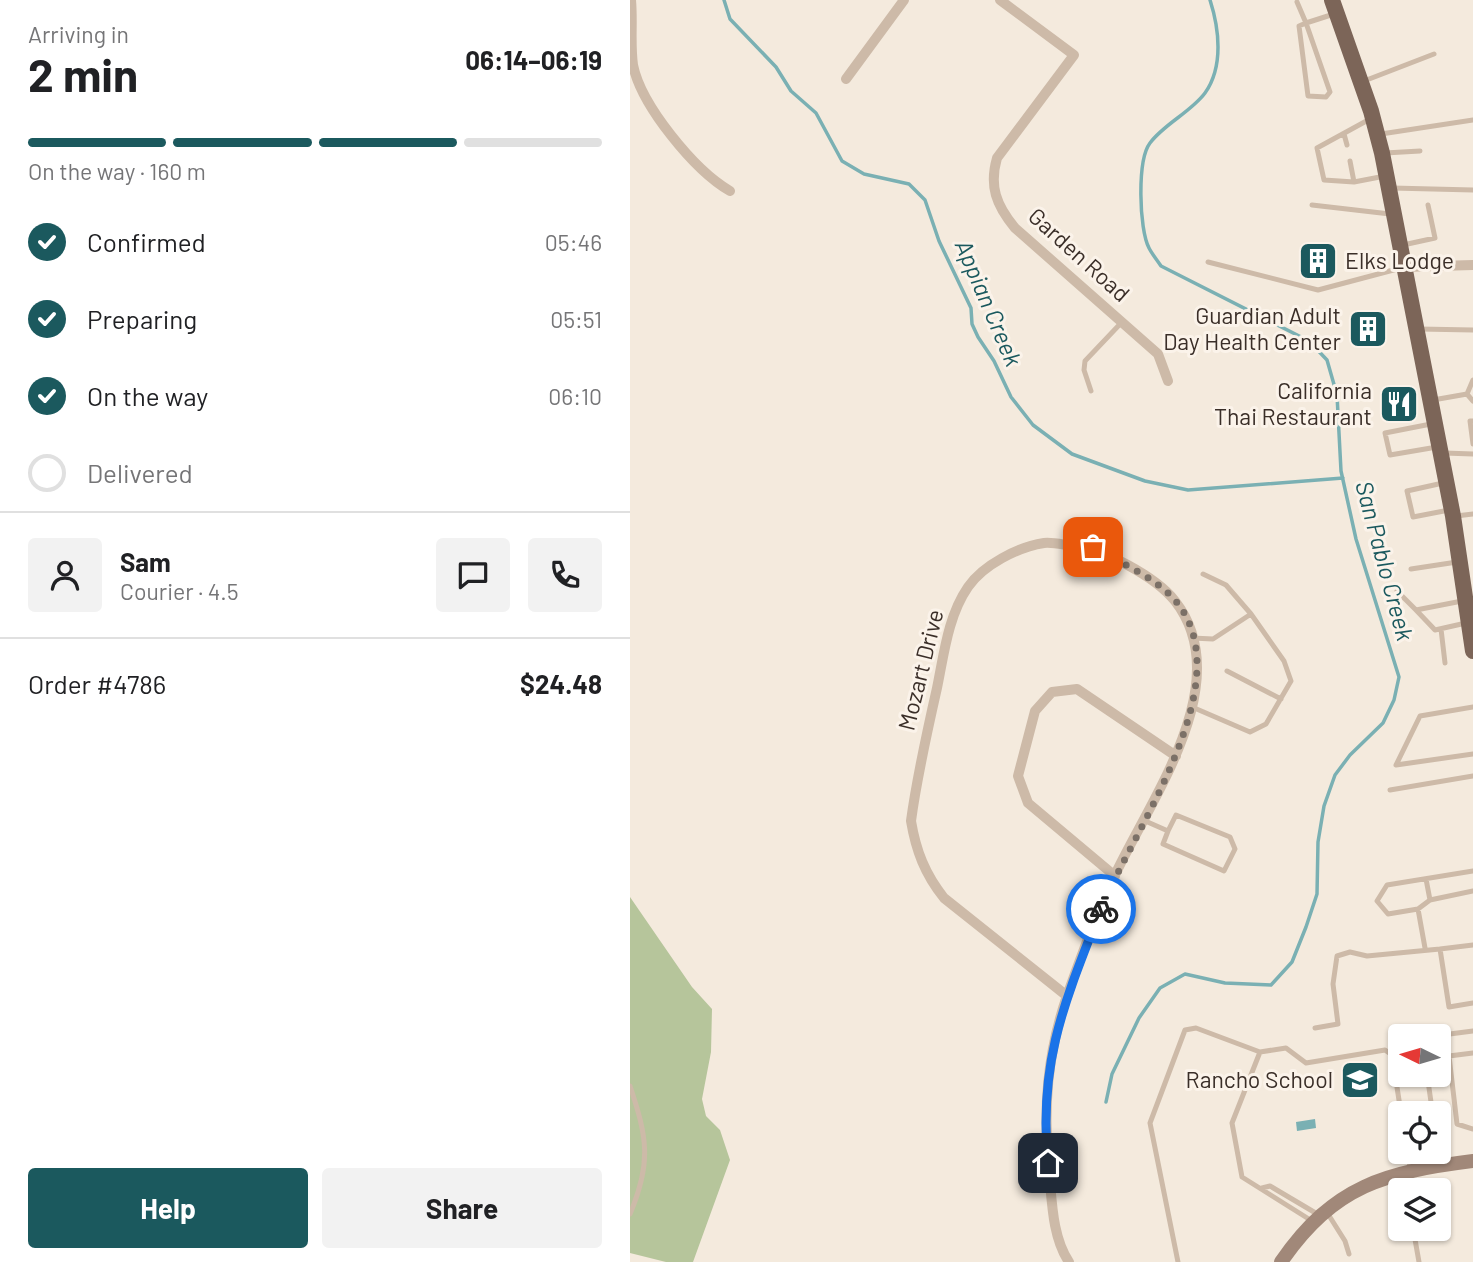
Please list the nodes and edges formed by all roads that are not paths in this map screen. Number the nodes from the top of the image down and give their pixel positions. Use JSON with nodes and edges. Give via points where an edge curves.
{"nodes":[{"id":1,"x":631,"y":0,"type":"edge"},
{"id":2,"x":904,"y":0,"type":"edge"},
{"id":3,"x":1000,"y":0,"type":"edge"},
{"id":4,"x":1297,"y":2,"type":"dead end"},
{"id":5,"x":1336,"y":4,"type":"edge"},
{"id":6,"x":1306,"y":23,"type":"junction"},
{"id":7,"x":1434,"y":54,"type":"dead end"},
{"id":8,"x":846,"y":79,"type":"dead end"},
{"id":9,"x":1361,"y":82,"type":"junction"},
{"id":10,"x":1373,"y":118,"type":"junction"},
{"id":11,"x":1473,"y":120,"type":"edge"},
{"id":12,"x":1344,"y":134,"type":"junction"},
{"id":13,"x":1377,"y":135,"type":"junction"},
{"id":14,"x":1347,"y":145,"type":"dead end"},
{"id":15,"x":1420,"y":151,"type":"dead end"},
{"id":16,"x":1382,"y":153,"type":"junction"},
{"id":17,"x":1350,"y":161,"type":"dead end"},
{"id":18,"x":1354,"y":182,"type":"junction"},
{"id":19,"x":1387,"y":182,"type":"junction"},
{"id":20,"x":1473,"y":190,"type":"edge"},
{"id":21,"x":730,"y":191,"type":"dead end"},
{"id":22,"x":1312,"y":205,"type":"dead end"},
{"id":23,"x":1428,"y":205,"type":"dead end"},
{"id":24,"x":1394,"y":214,"type":"junction"},
{"id":25,"x":1399,"y":246,"type":"junction"},
{"id":26,"x":1208,"y":262,"type":"dead end"},
{"id":27,"x":1473,"y":265,"type":"edge"},
{"id":28,"x":1404,"y":267,"type":"junction"},
{"id":29,"x":1122,"y":322,"type":"junction"},
{"id":30,"x":1416,"y":329,"type":"junction"},
{"id":31,"x":1473,"y":330,"type":"edge"},
{"id":32,"x":1473,"y":380,"type":"edge"},
{"id":33,"x":1168,"y":381,"type":"dead end"},
{"id":34,"x":1091,"y":391,"type":"dead end"},
{"id":35,"x":1467,"y":394,"type":"junction"},
{"id":36,"x":1430,"y":400,"type":"junction"},
{"id":37,"x":1473,"y":401,"type":"edge"},
{"id":38,"x":1473,"y":421,"type":"edge"},
{"id":39,"x":1434,"y":423,"type":"junction"},
{"id":40,"x":1473,"y":444,"type":"edge"},
{"id":41,"x":1440,"y":450,"type":"junction"},
{"id":42,"x":1473,"y":454,"type":"edge"},
{"id":43,"x":1446,"y":482,"type":"junction"},
{"id":44,"x":1452,"y":513,"type":"junction"},
{"id":45,"x":1473,"y":514,"type":"edge"},
{"id":46,"x":1465,"y":565,"type":"edge"},
{"id":47,"x":1411,"y":569,"type":"dead end"},
{"id":48,"x":1203,"y":574,"type":"dead end"},
{"id":49,"x":1397,"y":591,"type":"dead end"},
{"id":50,"x":1466,"y":600,"type":"junction"},
{"id":51,"x":1416,"y":610,"type":"junction"},
{"id":52,"x":1251,"y":614,"type":"junction"},
{"id":53,"x":1471,"y":622,"type":"edge"},
{"id":54,"x":1441,"y":629,"type":"junction"},
{"id":55,"x":1192,"y":638,"type":"junction"},
{"id":56,"x":1473,"y":651,"type":"edge"},
{"id":57,"x":1445,"y":663,"type":"dead end"},
{"id":58,"x":1227,"y":671,"type":"dead end"},
{"id":59,"x":1281,"y":699,"type":"junction"},
{"id":60,"x":1192,"y":704,"type":"junction"},
{"id":61,"x":1473,"y":707,"type":"edge"},
{"id":62,"x":1473,"y":754,"type":"edge"},
{"id":63,"x":1176,"y":756,"type":"junction"},
{"id":64,"x":1473,"y":776,"type":"edge"},
{"id":65,"x":1390,"y":790,"type":"dead end"},
{"id":66,"x":1143,"y":820,"type":"junction"},
{"id":67,"x":1168,"y":831,"type":"junction"},
{"id":68,"x":1473,"y":871,"type":"edge"},
{"id":69,"x":1115,"y":876,"type":"junction"},
{"id":70,"x":1426,"y":879,"type":"junction"},
{"id":71,"x":1473,"y":891,"type":"edge"},
{"id":72,"x":1430,"y":900,"type":"junction"},
{"id":73,"x":1418,"y":909,"type":"junction"},
{"id":74,"x":1473,"y":945,"type":"edge"},
{"id":75,"x":1425,"y":948,"type":"junction"},
{"id":76,"x":1440,"y":949,"type":"junction"},
{"id":77,"x":1067,"y":996,"type":"junction"},
{"id":78,"x":1473,"y":1003,"type":"edge"},
{"id":79,"x":1315,"y":1028,"type":"dead end"},
{"id":80,"x":1473,"y":1031,"type":"edge"},
{"id":81,"x":1451,"y":1034,"type":"edge"},
{"id":82,"x":1260,"y":1052,"type":"junction"},
{"id":83,"x":1473,"y":1053,"type":"edge"},
{"id":84,"x":630,"y":1086,"type":"edge"},
{"id":85,"x":1399,"y":1101,"type":"edge"},
{"id":86,"x":1473,"y":1129,"type":"edge"},
{"id":87,"x":1473,"y":1161,"type":"edge"},
{"id":88,"x":1407,"y":1164,"type":"edge"},
{"id":89,"x":1406,"y":1170,"type":"junction"},
{"id":90,"x":1406,"y":1178,"type":"edge"},
{"id":91,"x":630,"y":1214,"type":"edge"},
{"id":92,"x":1320,"y":1217,"type":"junction"},
{"id":93,"x":1415,"y":1241,"type":"edge"},
{"id":94,"x":1349,"y":1254,"type":"dead end"},
{"id":95,"x":1069,"y":1262,"type":"edge"},
{"id":96,"x":1178,"y":1262,"type":"edge"},
{"id":97,"x":1281,"y":1262,"type":"edge"},
{"id":98,"x":1419,"y":1262,"type":"edge"}],
"edges":[{"from":1,"to":21,"type":"street","via":[[632,61],[641,87],[691,160]]},
{"from":2,"to":8,"type":"street"},
{"from":3,"to":29,"type":"street","name":"Garden Road","via":[[1074,55],[998,158],[993,173],[997,203],[1015,228]]},
{"from":4,"to":6,"type":"lane"},
{"from":5,"to":6,"type":"lane"},
{"from":5,"to":9,"type":"main road"},
{"from":6,"to":6,"type":"lane","via":[[1299,26],[1308,96],[1326,97],[1331,92]]},
{"from":7,"to":9,"type":"lane"},
{"from":9,"to":10,"type":"main road"},
{"from":10,"to":12,"type":"lane"},
{"from":10,"to":13,"type":"main road"},
{"from":11,"to":13,"type":"lane"},
{"from":12,"to":14,"type":"lane"},
{"from":12,"to":18,"type":"lane","via":[[1317,148],[1324,180]]},
{"from":13,"to":16,"type":"main road"},
{"from":15,"to":16,"type":"lane"},
{"from":16,"to":19,"type":"main road"},
{"from":17,"to":18,"type":"lane"},
{"from":18,"to":19,"type":"lane"},
{"from":19,"to":20,"type":"lane"},
{"from":19,"to":24,"type":"main road"},
{"from":22,"to":24,"type":"lane"},
{"from":23,"to":25,"type":"lane","via":[[1435,238]]},
{"from":24,"to":25,"type":"main road"},
{"from":25,"to":28,"type":"main road"},
{"from":26,"to":28,"type":"lane","via":[[1318,290]]},
{"from":27,"to":28,"type":"street"},
{"from":28,"to":30,"type":"main road"},
{"from":29,"to":33,"type":"street","name":"Garden Road","via":[[1158,354]]},
{"from":29,"to":34,"type":"lane","via":[[1085,361]]},
{"from":30,"to":31,"type":"lane"},
{"from":30,"to":36,"type":"main road"},
{"from":32,"to":35,"type":"lane"},
{"from":35,"to":36,"type":"lane"},
{"from":35,"to":37,"type":"lane"},
{"from":36,"to":39,"type":"main road"},
{"from":38,"to":40,"type":"lane"},
{"from":39,"to":41,"type":"main road"},
{"from":39,"to":41,"type":"lane","via":[[1385,433],[1390,455]]},
{"from":41,"to":42,"type":"lane"},
{"from":41,"to":43,"type":"main road"},
{"from":43,"to":44,"type":"main road"},
{"from":43,"to":44,"type":"lane","via":[[1407,491],[1413,517]]},
{"from":44,"to":45,"type":"lane"},
{"from":44,"to":46,"type":"main road"},
{"from":46,"to":47,"type":"lane"},
{"from":46,"to":50,"type":"main road"},
{"from":48,"to":52,"type":"lane","via":[[1226,585]]},
{"from":49,"to":51,"type":"lane"},
{"from":50,"to":51,"type":"lane"},
{"from":50,"to":53,"type":"main road"},
{"from":51,"to":54,"type":"lane","via":[[1435,630]]},
{"from":52,"to":55,"type":"lane","via":[[1213,639]]},
{"from":52,"to":59,"type":"lane","via":[[1284,661],[1292,681]]},
{"from":53,"to":54,"type":"lane"},
{"from":53,"to":56,"type":"main road"},
{"from":54,"to":57,"type":"lane"},
{"from":55,"to":60,"type":"street","name":"Mozart Drive","via":[[1198,665]]},
{"from":55,"to":77,"type":"street","name":"Mozart Drive","via":[[1174,600],[1093,547],[1044,543],[1006,556],[969,584],[952,616],[915,795],[911,821],[916,850],[944,898]]},
{"from":58,"to":59,"type":"lane"},
{"from":59,"to":60,"type":"lane","via":[[1266,724],[1250,732]]},
{"from":60,"to":63,"type":"street","name":"Mozart Drive"},
{"from":61,"to":62,"type":"lane","via":[[1420,716],[1395,765]]},
{"from":63,"to":66,"type":"street","name":"Mozart Drive"},
{"from":63,"to":69,"type":"street","via":[[1077,688],[1052,692],[1035,711],[1018,776],[1028,803]]},
{"from":64,"to":65,"type":"lane"},
{"from":66,"to":67,"type":"lane"},
{"from":66,"to":69,"type":"street","name":"Mozart Drive"},
{"from":67,"to":67,"type":"lane","via":[[1163,844],[1224,871],[1234,849],[1230,837],[1176,815]]},
{"from":68,"to":70,"type":"lane"},
{"from":69,"to":77,"type":"street","name":"Mozart Drive"},
{"from":70,"to":72,"type":"lane"},
{"from":70,"to":73,"type":"lane","via":[[1387,885],[1377,901],[1388,914]]},
{"from":71,"to":72,"type":"lane"},
{"from":72,"to":73,"type":"lane"},
{"from":73,"to":75,"type":"lane"},
{"from":74,"to":76,"type":"lane"},
{"from":75,"to":76,"type":"lane"},
{"from":75,"to":79,"type":"lane","via":[[1337,956],[1333,984],[1338,1024]]},
{"from":76,"to":78,"type":"lane","via":[[1449,1007]]},
{"from":77,"to":95,"type":"street","name":"Mozart Drive","via":[[1049,1058],[1044,1122],[1056,1230]]},
{"from":80,"to":81,"type":"lane"},
{"from":82,"to":85,"type":"lane","via":[[1286,1048],[1306,1063],[1385,1050],[1392,1055]]},
{"from":82,"to":92,"type":"lane","via":[[1232,1124],[1242,1177],[1263,1192]]},
{"from":82,"to":96,"type":"lane","via":[[1196,1028],[1185,1030],[1150,1123]]},
{"from":83,"to":86,"type":"lane","via":[[1449,1056],[1457,1124]]},
{"from":84,"to":91,"type":"lane","via":[[647,1149],[645,1174]]},
{"from":87,"to":89,"type":"main road"},
{"from":88,"to":89,"type":"lane"},
{"from":89,"to":90,"type":"lane"},
{"from":89,"to":92,"type":"main road","via":[[1353,1192]]},
{"from":92,"to":94,"type":"lane","via":[[1345,1241]]},
{"from":92,"to":97,"type":"main road"},
{"from":93,"to":98,"type":"lane"}]}
